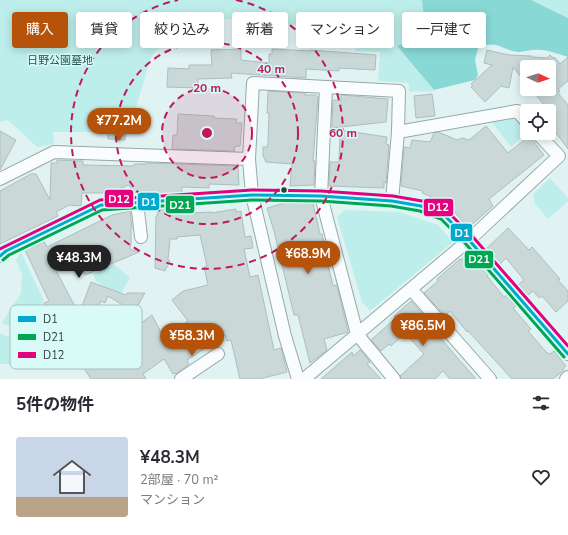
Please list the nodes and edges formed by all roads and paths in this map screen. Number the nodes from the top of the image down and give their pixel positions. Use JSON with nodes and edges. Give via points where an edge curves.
{"nodes":[{"id":1,"x":326,"y":86,"type":"junction"},
{"id":2,"x":520,"y":115,"type":"edge"},
{"id":3,"x":398,"y":132,"type":"junction"},
{"id":4,"x":544,"y":140,"type":"edge"},
{"id":5,"x":249,"y":159,"type":"junction"},
{"id":6,"x":0,"y":179,"type":"edge"},
{"id":7,"x":252,"y":195,"type":"junction"},
{"id":8,"x":321,"y":196,"type":"junction"},
{"id":9,"x":392,"y":201,"type":"junction"},
{"id":10,"x":137,"y":202,"type":"junction"},
{"id":11,"x":141,"y":237,"type":"dead end"},
{"id":12,"x":469,"y":240,"type":"junction"},
{"id":13,"x":0,"y":256,"type":"edge"},
{"id":14,"x":411,"y":289,"type":"junction"},
{"id":15,"x":357,"y":334,"type":"junction"},
{"id":16,"x":218,"y":354,"type":"dead end"},
{"id":17,"x":568,"y":354,"type":"edge"},
{"id":18,"x":568,"y":377,"type":"edge"},
{"id":19,"x":181,"y":379,"type":"edge"},
{"id":20,"x":298,"y":379,"type":"edge"},
{"id":21,"x":304,"y":379,"type":"edge"},
{"id":22,"x":394,"y":379,"type":"edge"},
{"id":23,"x":490,"y":379,"type":"edge"},
{"id":24,"x":566,"y":379,"type":"edge"}],
"edges":[{"from":1,"to":3,"type":"street","via":[[400,91]]},
{"from":1,"to":5,"type":"street","via":[[254,83]]},
{"from":1,"to":8,"type":"street"},
{"from":2,"to":3,"type":"street","via":[[517,112]]},
{"from":3,"to":9,"type":"street"},
{"from":4,"to":12,"type":"street","via":[[559,156]]},
{"from":5,"to":6,"type":"street","via":[[54,152]]},
{"from":5,"to":7,"type":"street"},
{"from":7,"to":8,"type":"street"},
{"from":7,"to":10,"type":"street"},
{"from":7,"to":20,"type":"street","via":[[285,336]]},
{"from":8,"to":9,"type":"street"},
{"from":8,"to":15,"type":"street"},
{"from":9,"to":12,"type":"street","via":[[421,206],[444,215]]},
{"from":10,"to":11,"type":"street"},
{"from":10,"to":13,"type":"street","via":[[101,205]]},
{"from":12,"to":14,"type":"street"},
{"from":12,"to":17,"type":"street"},
{"from":14,"to":15,"type":"street"},
{"from":14,"to":23,"type":"street"},
{"from":15,"to":21,"type":"street"},
{"from":15,"to":22,"type":"street"},
{"from":16,"to":19,"type":"street"},
{"from":18,"to":24,"type":"street"}]}
